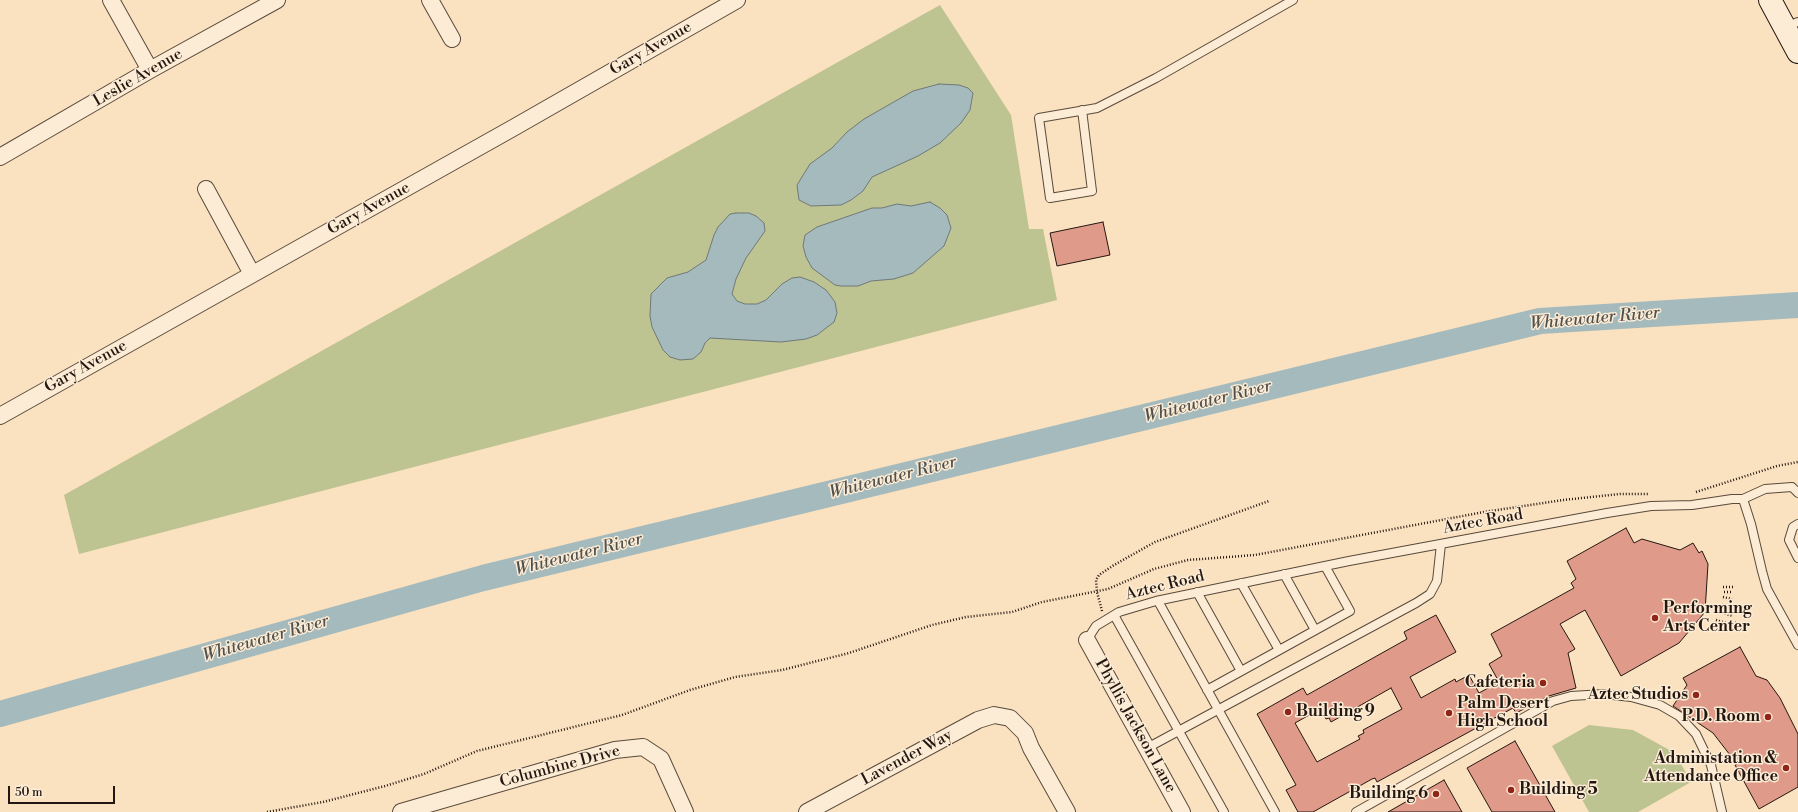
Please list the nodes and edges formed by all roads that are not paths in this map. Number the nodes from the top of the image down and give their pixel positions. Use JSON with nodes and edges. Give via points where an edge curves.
{"nodes":[{"id":1,"x":111,"y":0,"type":"edge"},
{"id":2,"x":277,"y":0,"type":"edge"},
{"id":3,"x":430,"y":0,"type":"edge"},
{"id":4,"x":737,"y":0,"type":"edge"},
{"id":5,"x":1294,"y":0,"type":"edge"},
{"id":6,"x":1770,"y":0,"type":"edge"},
{"id":7,"x":1791,"y":24,"type":"edge"},
{"id":8,"x":452,"y":40,"type":"dead end"},
{"id":9,"x":1798,"y":52,"type":"edge"},
{"id":10,"x":150,"y":70,"type":"junction"},
{"id":11,"x":1082,"y":110,"type":"junction"},
{"id":12,"x":0,"y":157,"type":"edge"},
{"id":13,"x":206,"y":189,"type":"dead end"},
{"id":14,"x":252,"y":274,"type":"junction"},
{"id":15,"x":2,"y":411,"type":"edge"},
{"id":16,"x":1798,"y":493,"type":"edge"},
{"id":17,"x":1743,"y":499,"type":"junction"},
{"id":18,"x":1798,"y":524,"type":"edge"},
{"id":19,"x":1441,"y":544,"type":"junction"},
{"id":20,"x":1798,"y":558,"type":"edge"},
{"id":21,"x":1325,"y":566,"type":"junction"},
{"id":22,"x":1284,"y":574,"type":"junction"},
{"id":23,"x":1241,"y":583,"type":"junction"},
{"id":24,"x":1197,"y":592,"type":"junction"},
{"id":25,"x":1158,"y":601,"type":"junction"},
{"id":26,"x":1114,"y":615,"type":"junction"},
{"id":27,"x":1316,"y":630,"type":"junction"},
{"id":28,"x":1087,"y":640,"type":"joint"},
{"id":29,"x":1798,"y":645,"type":"edge"},
{"id":30,"x":1279,"y":650,"type":"junction"},
{"id":31,"x":1241,"y":671,"type":"junction"},
{"id":32,"x":1207,"y":690,"type":"junction"},
{"id":33,"x":1218,"y":710,"type":"junction"},
{"id":34,"x":1179,"y":731,"type":"junction"},
{"id":35,"x":1147,"y":748,"type":"junction"},
{"id":36,"x":401,"y":812,"type":"edge"},
{"id":37,"x":685,"y":812,"type":"edge"},
{"id":38,"x":807,"y":812,"type":"edge"},
{"id":39,"x":1067,"y":812,"type":"edge"},
{"id":40,"x":1182,"y":812,"type":"edge"},
{"id":41,"x":1224,"y":812,"type":"edge"},
{"id":42,"x":1275,"y":812,"type":"edge"},
{"id":43,"x":1356,"y":812,"type":"edge"},
{"id":44,"x":1722,"y":812,"type":"edge"}],
"edges":[{"from":1,"to":10,"type":"street"},
{"from":2,"to":10,"type":"street","name":"Leslie Avenue"},
{"from":3,"to":8,"type":"street"},
{"from":4,"to":14,"type":"street","name":"Gary Avenue"},
{"from":5,"to":11,"type":"lane","via":[[1156,78],[1096,108]]},
{"from":6,"to":7,"type":"main road"},
{"from":7,"to":9,"type":"main road"},
{"from":10,"to":12,"type":"street","name":"Leslie Avenue"},
{"from":11,"to":11,"type":"lane","via":[[1039,118],[1050,198],[1092,191]]},
{"from":13,"to":14,"type":"street"},
{"from":14,"to":15,"type":"street","name":"Gary Avenue"},
{"from":16,"to":17,"type":"lane","via":[[1792,487],[1765,489]]},
{"from":17,"to":19,"type":"lane","name":"Aztec Road","via":[[1692,505],[1651,506]]},
{"from":17,"to":29,"type":"lane","via":[[1767,589]]},
{"from":18,"to":20,"type":"lane","via":[[1793,527],[1788,540]]},
{"from":19,"to":21,"type":"lane","name":"Aztec Road"},
{"from":19,"to":33,"type":"lane","via":[[1437,581],[1430,594]]},
{"from":21,"to":22,"type":"lane","name":"Aztec Road"},
{"from":21,"to":27,"type":"lane","via":[[1350,611]]},
{"from":22,"to":23,"type":"lane","name":"Aztec Road"},
{"from":22,"to":27,"type":"lane"},
{"from":23,"to":24,"type":"lane","name":"Aztec Road"},
{"from":23,"to":30,"type":"lane"},
{"from":24,"to":25,"type":"lane","name":"Aztec Road"},
{"from":24,"to":31,"type":"lane"},
{"from":25,"to":26,"type":"lane","name":"Aztec Road"},
{"from":25,"to":32,"type":"lane"},
{"from":26,"to":28,"type":"lane","name":"Aztec Road","via":[[1096,626]]},
{"from":26,"to":34,"type":"lane"},
{"from":27,"to":30,"type":"lane"},
{"from":28,"to":35,"type":"street","name":"Phyllis Jackson Lane"},
{"from":30,"to":31,"type":"lane"},
{"from":31,"to":32,"type":"lane"},
{"from":32,"to":33,"type":"lane"},
{"from":33,"to":34,"type":"lane"},
{"from":33,"to":42,"type":"lane"},
{"from":34,"to":35,"type":"lane"},
{"from":34,"to":41,"type":"lane"},
{"from":35,"to":40,"type":"street","name":"Phyllis Jackson Lane"},
{"from":36,"to":37,"type":"street","name":"Columbine Drive","via":[[615,750],[643,746],[661,759]]},
{"from":38,"to":39,"type":"street","name":"Lavender Way","via":[[978,720],[994,715],[1010,718],[1025,733]]},
{"from":43,"to":44,"type":"lane","via":[[1553,701],[1570,696],[1604,694],[1631,697],[1660,705],[1679,716],[1696,734],[1711,765]]}]}
